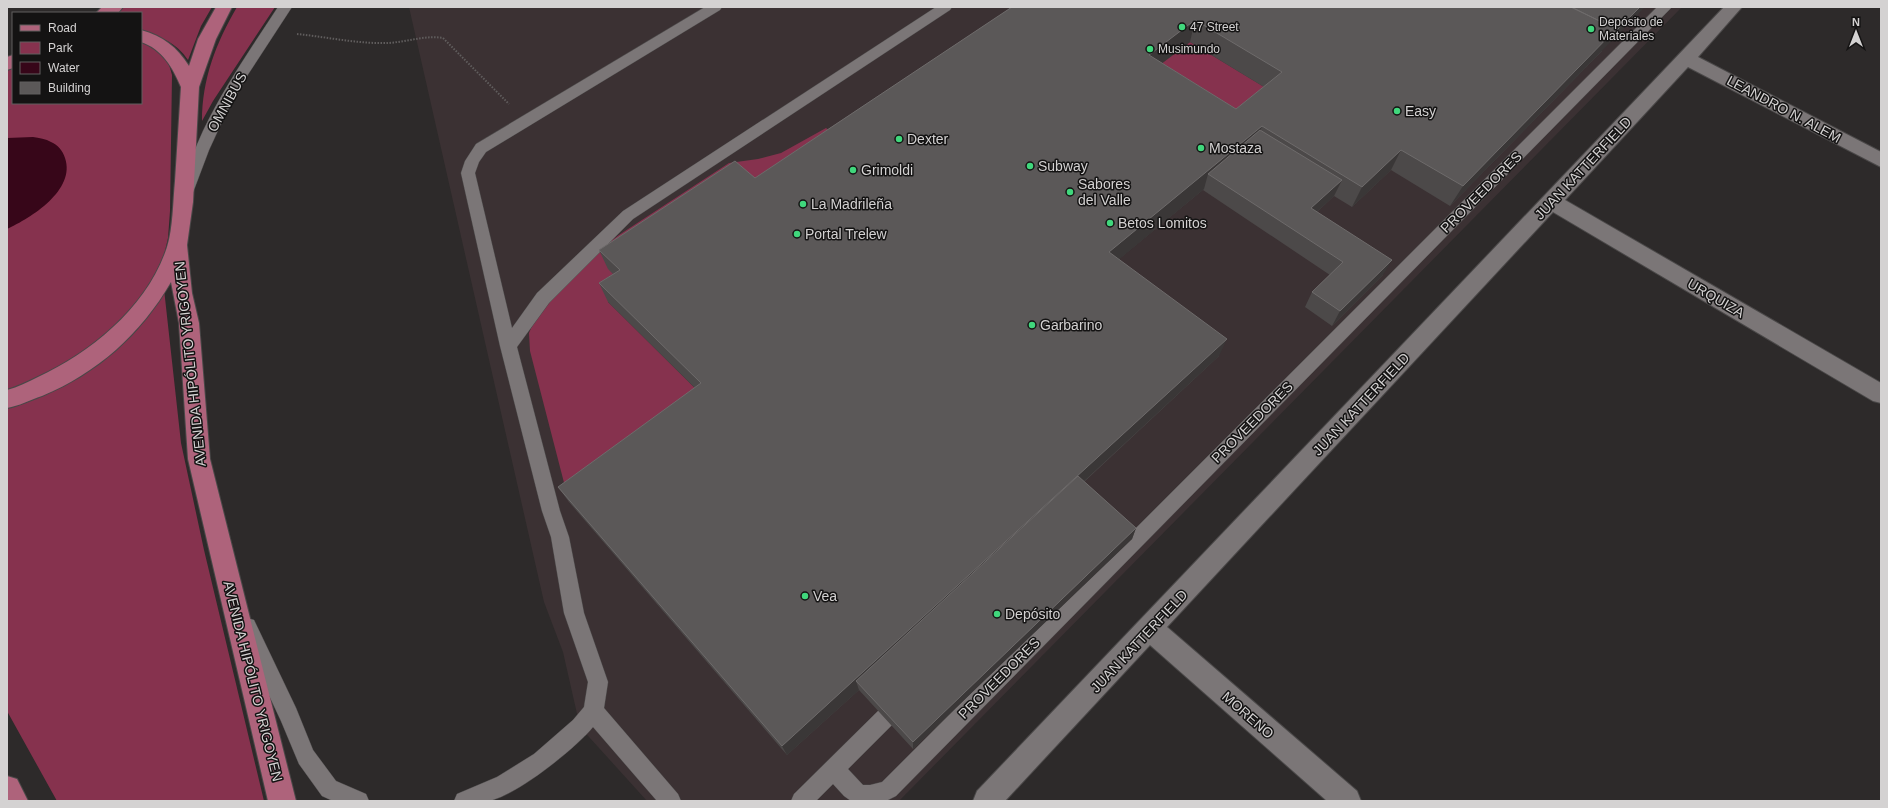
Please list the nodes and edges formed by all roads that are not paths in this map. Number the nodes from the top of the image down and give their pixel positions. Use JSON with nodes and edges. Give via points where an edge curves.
{"nodes":[{"id":1,"x":224,"y":7,"type":"edge"},
{"id":2,"x":285,"y":7,"type":"edge"},
{"id":3,"x":715,"y":7,"type":"edge"},
{"id":4,"x":945,"y":7,"type":"edge"},
{"id":5,"x":1664,"y":7,"type":"edge"},
{"id":6,"x":1734,"y":7,"type":"edge"},
{"id":7,"x":142,"y":36,"type":"edge"},
{"id":8,"x":1686,"y":58,"type":"junction"},
{"id":9,"x":190,"y":87,"type":"junction"},
{"id":10,"x":1881,"y":160,"type":"edge"},
{"id":11,"x":1551,"y":201,"type":"junction"},
{"id":12,"x":183,"y":202,"type":"junction"},
{"id":13,"x":177,"y":245,"type":"junction"},
{"id":14,"x":508,"y":346,"type":"junction"},
{"id":15,"x":1881,"y":394,"type":"edge"},
{"id":16,"x":7,"y":399,"type":"edge"},
{"id":17,"x":232,"y":595,"type":"junction"},
{"id":18,"x":1150,"y":630,"type":"junction"},
{"id":19,"x":593,"y":711,"type":"junction"},
{"id":20,"x":885,"y":718,"type":"edge"},
{"id":21,"x":834,"y":768,"type":"junction"},
{"id":22,"x":7,"y":788,"type":"edge"},
{"id":23,"x":14,"y":801,"type":"edge"},
{"id":24,"x":282,"y":801,"type":"edge"},
{"id":25,"x":359,"y":801,"type":"edge"},
{"id":26,"x":464,"y":801,"type":"edge"},
{"id":27,"x":671,"y":801,"type":"edge"},
{"id":28,"x":801,"y":801,"type":"edge"},
{"id":29,"x":987,"y":801,"type":"edge"},
{"id":30,"x":1347,"y":801,"type":"edge"}],
"edges":[{"from":1,"to":9,"type":"main road","via":[[206,39]]},
{"from":2,"to":12,"type":"lane","name":"OMNIBUS","via":[[218,116],[202,150]]},
{"from":3,"to":14,"type":"lane","via":[[525,120],[481,148],[472,161],[468,174]]},
{"from":4,"to":14,"type":"lane","via":[[628,215],[543,298]]},
{"from":5,"to":21,"type":"lane","name":"PROVEEDORES","via":[[889,789],[877,795],[863,797],[852,791]]},
{"from":6,"to":8,"type":"street","name":"JUAN KATTERFIELD"},
{"from":7,"to":9,"type":"main road","via":[[161,44],[175,56]]},
{"from":8,"to":10,"type":"street","name":"LEANDRO N. ALEM"},
{"from":8,"to":11,"type":"street","name":"JUAN KATTERFIELD"},
{"from":9,"to":12,"type":"main road","name":"AVENIDA HIPÓLITO YRIGOYEN"},
{"from":11,"to":15,"type":"street","name":"URQUIZA"},
{"from":11,"to":18,"type":"street","name":"JUAN KATTERFIELD"},
{"from":12,"to":13,"type":"main road","name":"AVENIDA HIPÓLITO YRIGOYEN"},
{"from":13,"to":16,"type":"main road","via":[[165,274],[150,297],[123,330],[98,353],[55,380]]},
{"from":13,"to":17,"type":"main road","name":"AVENIDA HIPÓLITO YRIGOYEN","via":[[182,293],[189,323],[199,459]]},
{"from":14,"to":19,"type":"lane","via":[[560,537],[574,613],[598,682]]},
{"from":17,"to":24,"type":"main road","name":"AVENIDA HIPÓLITO YRIGOYEN"},
{"from":17,"to":25,"type":"lane","via":[[306,757],[329,789]]},
{"from":18,"to":29,"type":"street","name":"JUAN KATTERFIELD"},
{"from":18,"to":30,"type":"street","name":"MORENO"},
{"from":19,"to":26,"type":"lane","via":[[580,727],[541,761],[504,784]]},
{"from":19,"to":27,"type":"lane"},
{"from":20,"to":21,"type":"lane"},
{"from":21,"to":28,"type":"lane"},
{"from":22,"to":23,"type":"main road"}]}
